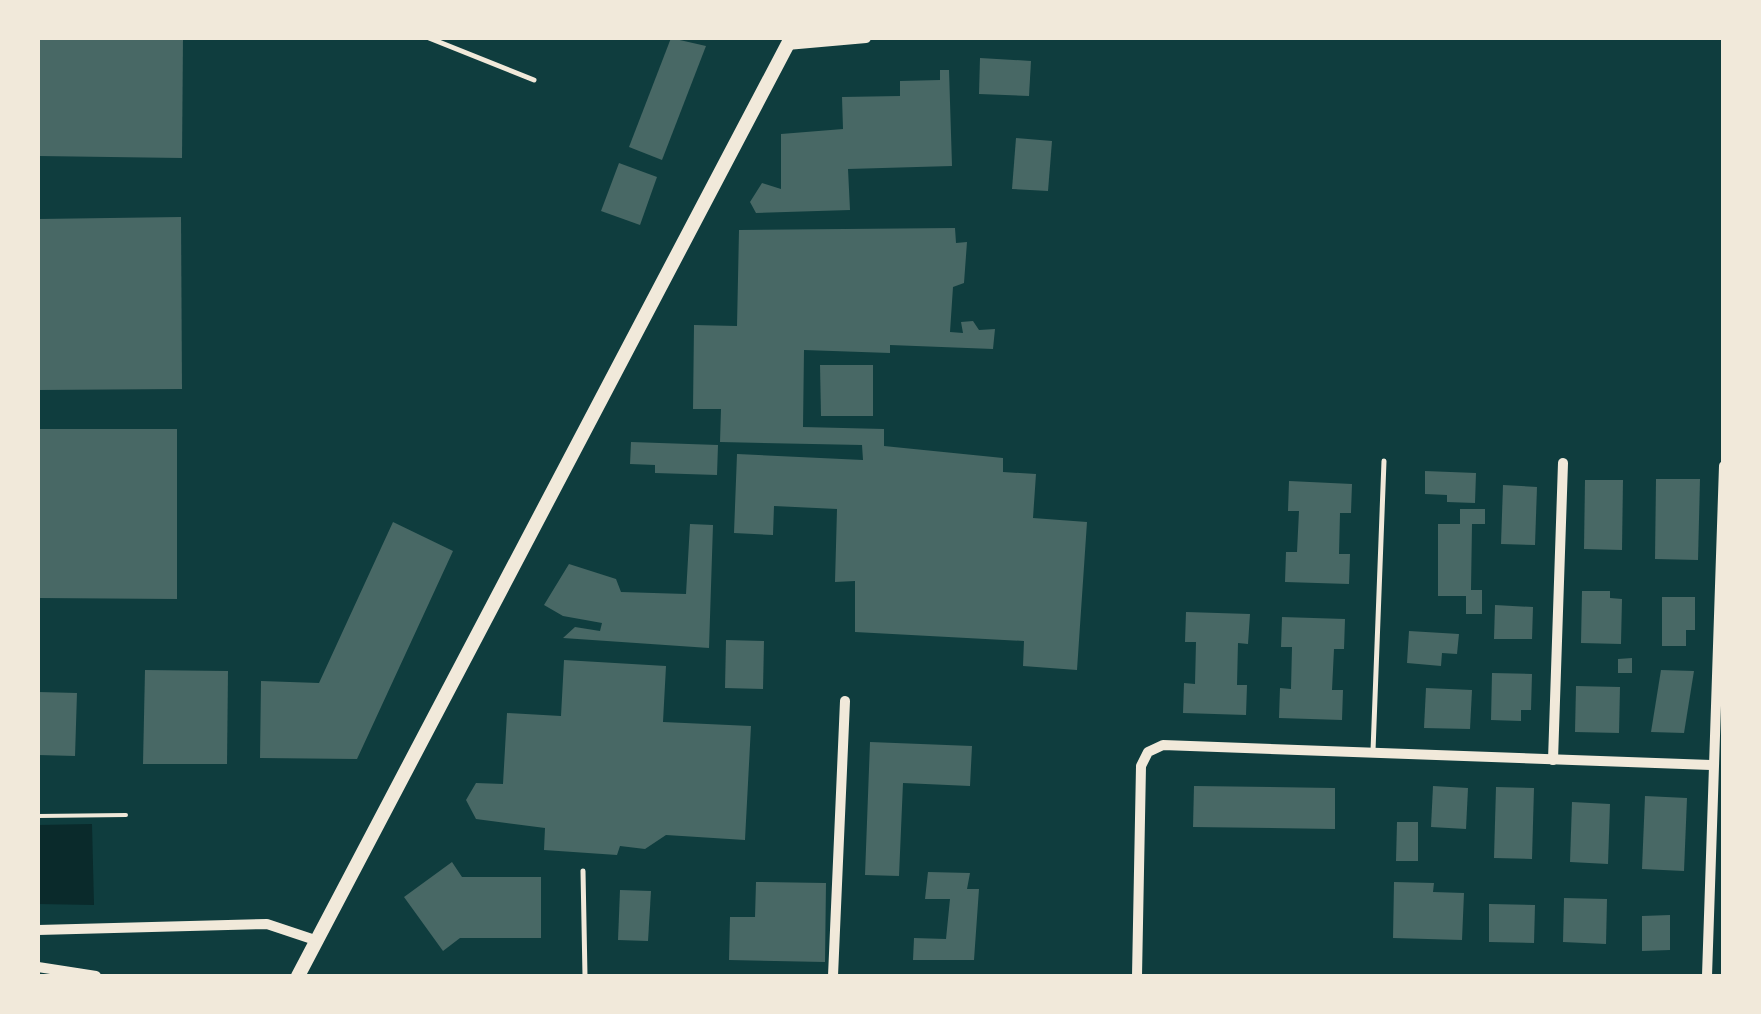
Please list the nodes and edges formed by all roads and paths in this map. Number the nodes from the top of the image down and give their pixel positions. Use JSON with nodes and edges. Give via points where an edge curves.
{"nodes":[{"id":1,"x":429,"y":38,"type":"edge"},
{"id":2,"x":866,"y":38,"type":"edge"},
{"id":3,"x":789,"y":41,"type":"edge"},
{"id":4,"x":534,"y":80,"type":"dead end"},
{"id":5,"x":1384,"y":462,"type":"dead end"},
{"id":6,"x":1563,"y":464,"type":"dead end"},
{"id":7,"x":1724,"y":466,"type":"edge"},
{"id":8,"x":845,"y":701,"type":"dead end"},
{"id":9,"x":1372,"y":754,"type":"junction"},
{"id":10,"x":1553,"y":760,"type":"junction"},
{"id":11,"x":1711,"y":765,"type":"junction"},
{"id":12,"x":126,"y":815,"type":"dead end"},
{"id":13,"x":38,"y":816,"type":"edge"},
{"id":14,"x":583,"y":870,"type":"dead end"},
{"id":15,"x":38,"y":930,"type":"edge"},
{"id":16,"x":318,"y":940,"type":"junction"},
{"id":17,"x":38,"y":967,"type":"edge"},
{"id":18,"x":96,"y":976,"type":"edge"},
{"id":19,"x":298,"y":976,"type":"edge"},
{"id":20,"x":584,"y":976,"type":"edge"},
{"id":21,"x":834,"y":976,"type":"edge"},
{"id":22,"x":1137,"y":976,"type":"edge"},
{"id":23,"x":1707,"y":976,"type":"edge"}],
"edges":[{"from":1,"to":4,"type":"lane"},
{"from":2,"to":3,"type":"street"},
{"from":3,"to":16,"type":"main road"},
{"from":5,"to":9,"type":"lane"},
{"from":6,"to":10,"type":"street"},
{"from":7,"to":11,"type":"street"},
{"from":8,"to":21,"type":"street"},
{"from":9,"to":10,"type":"street"},
{"from":9,"to":22,"type":"street","via":[[1163,744],[1148,752],[1142,766]]},
{"from":10,"to":11,"type":"street"},
{"from":11,"to":23,"type":"street"},
{"from":12,"to":13,"type":"path"},
{"from":14,"to":20,"type":"lane"},
{"from":15,"to":16,"type":"street","via":[[267,924]]},
{"from":16,"to":19,"type":"main road"},
{"from":17,"to":18,"type":"street"}]}
